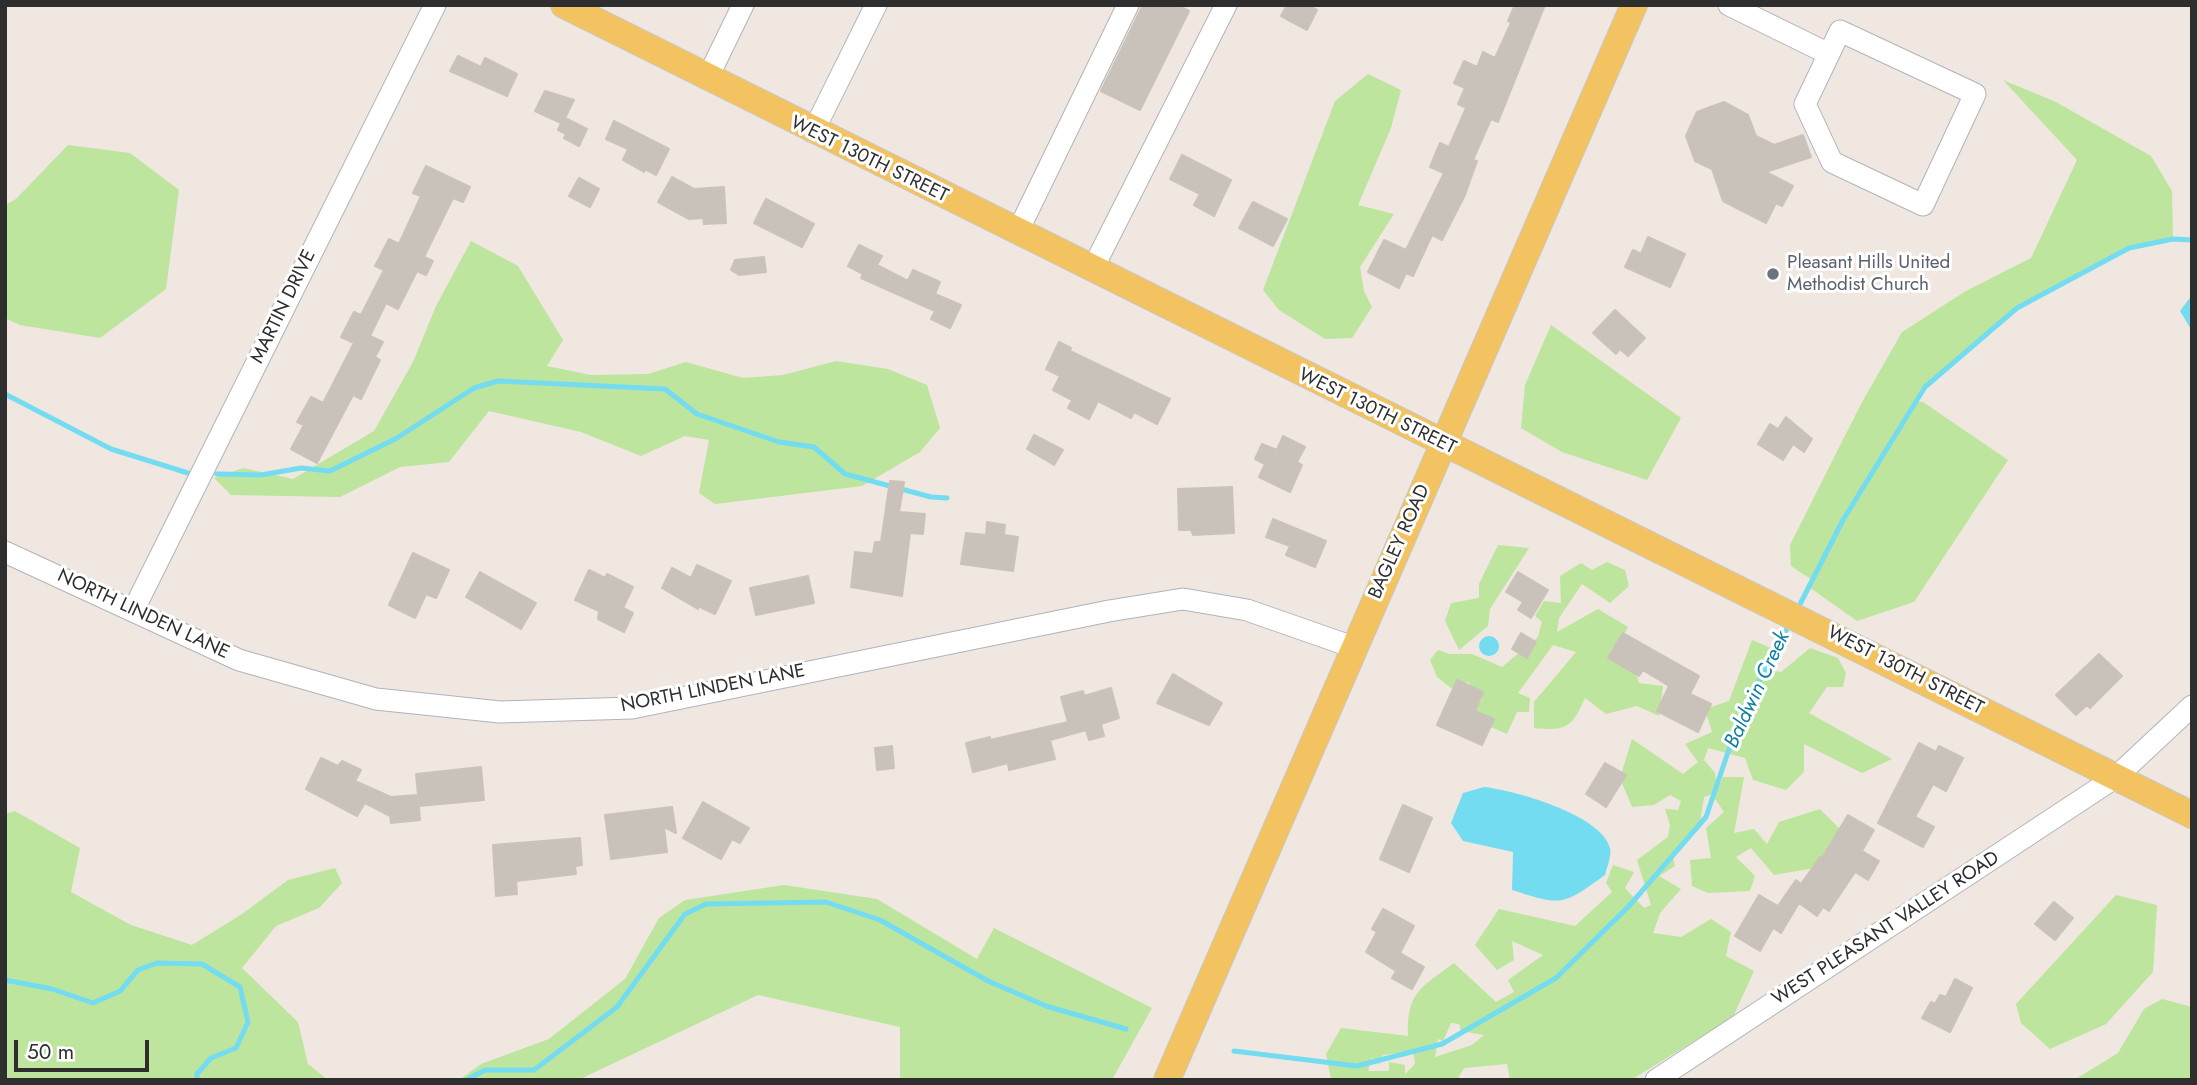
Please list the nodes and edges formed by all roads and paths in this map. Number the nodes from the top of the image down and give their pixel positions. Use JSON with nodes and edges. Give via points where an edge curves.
{"nodes":[{"id":1,"x":435,"y":5,"type":"edge"},
{"id":2,"x":564,"y":5,"type":"edge"},
{"id":3,"x":743,"y":5,"type":"edge"},
{"id":4,"x":876,"y":5,"type":"edge"},
{"id":5,"x":1128,"y":5,"type":"edge"},
{"id":6,"x":1226,"y":5,"type":"edge"},
{"id":7,"x":1634,"y":5,"type":"edge"},
{"id":8,"x":1729,"y":5,"type":"edge"},
{"id":9,"x":1829,"y":54,"type":"junction"},
{"id":10,"x":707,"y":79,"type":"junction"},
{"id":11,"x":813,"y":131,"type":"junction"},
{"id":12,"x":1017,"y":233,"type":"junction"},
{"id":13,"x":1091,"y":270,"type":"junction"},
{"id":14,"x":1443,"y":444,"type":"junction"},
{"id":15,"x":5,"y":552,"type":"edge"},
{"id":16,"x":134,"y":609,"type":"junction"},
{"id":17,"x":1353,"y":647,"type":"junction"},
{"id":18,"x":2192,"y":706,"type":"edge"},
{"id":19,"x":2116,"y":777,"type":"junction"},
{"id":20,"x":2192,"y":815,"type":"edge"},
{"id":21,"x":1167,"y":1080,"type":"edge"},
{"id":22,"x":1656,"y":1080,"type":"edge"}],
"edges":[{"from":1,"to":16,"type":"street","name":"MARTIN DRIVE"},
{"from":2,"to":10,"type":"main road","name":"WEST 130TH STREET"},
{"from":3,"to":10,"type":"street"},
{"from":4,"to":11,"type":"street"},
{"from":5,"to":12,"type":"street"},
{"from":6,"to":13,"type":"street"},
{"from":7,"to":14,"type":"main road","name":"BAGLEY ROAD"},
{"from":8,"to":9,"type":"street"},
{"from":9,"to":9,"type":"street","via":[[1840,31],[1975,94],[1923,205],[1832,162],[1805,104]]},
{"from":10,"to":11,"type":"main road","name":"WEST 130TH STREET"},
{"from":11,"to":12,"type":"main road","name":"WEST 130TH STREET"},
{"from":12,"to":13,"type":"main road","name":"WEST 130TH STREET"},
{"from":13,"to":14,"type":"main road","name":"WEST 130TH STREET"},
{"from":14,"to":17,"type":"main road","name":"BAGLEY ROAD"},
{"from":14,"to":19,"type":"main road","name":"WEST 130TH STREET"},
{"from":15,"to":16,"type":"street","name":"NORTH LINDEN LANE"},
{"from":16,"to":17,"type":"street","name":"NORTH LINDEN LANE","via":[[239,660],[376,699],[500,712],[632,708],[1184,599],[1247,610]]},
{"from":17,"to":21,"type":"main road","name":"BAGLEY ROAD"},
{"from":18,"to":19,"type":"street","name":"WEST PLEASANT VALLEY ROAD"},
{"from":19,"to":20,"type":"main road","name":"WEST 130TH STREET"},
{"from":19,"to":22,"type":"street","name":"WEST PLEASANT VALLEY ROAD"}]}
